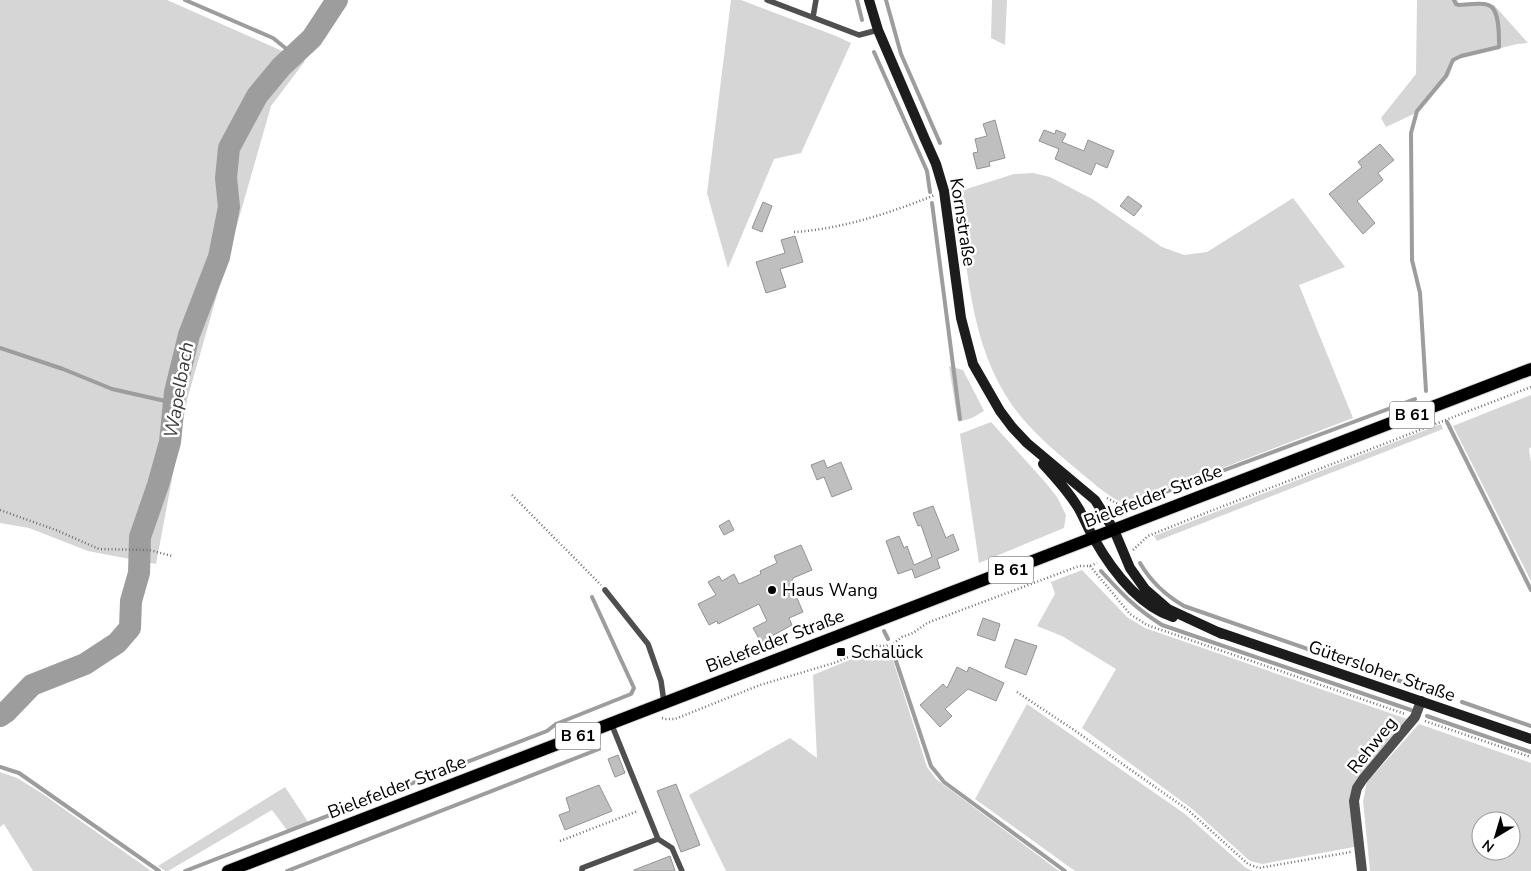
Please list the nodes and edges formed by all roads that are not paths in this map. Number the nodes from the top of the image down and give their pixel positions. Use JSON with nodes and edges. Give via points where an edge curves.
{"nodes":[{"id":1,"x":767,"y":0,"type":"edge"},
{"id":2,"x":816,"y":0,"type":"edge"},
{"id":3,"x":869,"y":0,"type":"edge"},
{"id":4,"x":813,"y":17,"type":"junction"},
{"id":5,"x":878,"y":30,"type":"junction"},
{"id":6,"x":1531,"y":369,"type":"edge"},
{"id":7,"x":1027,"y":443,"type":"junction"},
{"id":8,"x":1114,"y":530,"type":"junction"},
{"id":9,"x":1094,"y":538,"type":"junction"},
{"id":10,"x":605,"y":590,"type":"road end"},
{"id":11,"x":1222,"y":634,"type":"junction"},
{"id":12,"x":1421,"y":701,"type":"junction"},
{"id":13,"x":664,"y":702,"type":"junction"},
{"id":14,"x":611,"y":723,"type":"junction"},
{"id":15,"x":1531,"y":739,"type":"edge"},
{"id":16,"x":658,"y":839,"type":"junction"},
{"id":17,"x":228,"y":871,"type":"edge"},
{"id":18,"x":582,"y":871,"type":"edge"},
{"id":19,"x":682,"y":871,"type":"edge"},
{"id":20,"x":1362,"y":871,"type":"edge"}],
"edges":[{"from":1,"to":4,"type":"lane"},
{"from":2,"to":4,"type":"lane"},
{"from":3,"to":5,"type":"street","name":"Kornstraße"},
{"from":4,"to":5,"type":"lane","via":[[859,34]]},
{"from":5,"to":7,"type":"street","name":"Kornstraße","via":[[932,155],[944,191],[961,318],[973,364]]},
{"from":6,"to":8,"type":"main road","name":"Bielefelder Straße","number":"B 61"},
{"from":7,"to":8,"type":"street","name":"Kornstraße","via":[[1095,500]]},
{"from":7,"to":9,"type":"street","name":"Kornstraße","via":[[1079,509]]},
{"from":8,"to":9,"type":"main road","name":"Bielefelder Straße","number":"B 61"},
{"from":8,"to":11,"type":"street","name":"Gütersloher Straße","via":[[1130,568],[1145,589],[1168,609]]},
{"from":9,"to":11,"type":"street","name":"Gütersloher Straße","via":[[1119,576],[1139,597],[1165,614]]},
{"from":9,"to":13,"type":"main road","name":"Bielefelder Straße","number":"B 61"},
{"from":10,"to":13,"type":"lane","via":[[648,644],[661,681]]},
{"from":11,"to":12,"type":"street","name":"Gütersloher Straße"},
{"from":12,"to":15,"type":"street","name":"Gütersloher Straße"},
{"from":12,"to":20,"type":"street","name":"Rehweg","via":[[1415,718],[1357,788],[1354,800]]},
{"from":13,"to":14,"type":"main road","name":"Bielefelder Straße","number":"B 61"},
{"from":14,"to":16,"type":"lane"},
{"from":14,"to":17,"type":"main road","name":"Bielefelder Straße","number":"B 61"},
{"from":16,"to":18,"type":"lane","via":[[582,868]]},
{"from":16,"to":19,"type":"lane","via":[[672,848]]}]}
